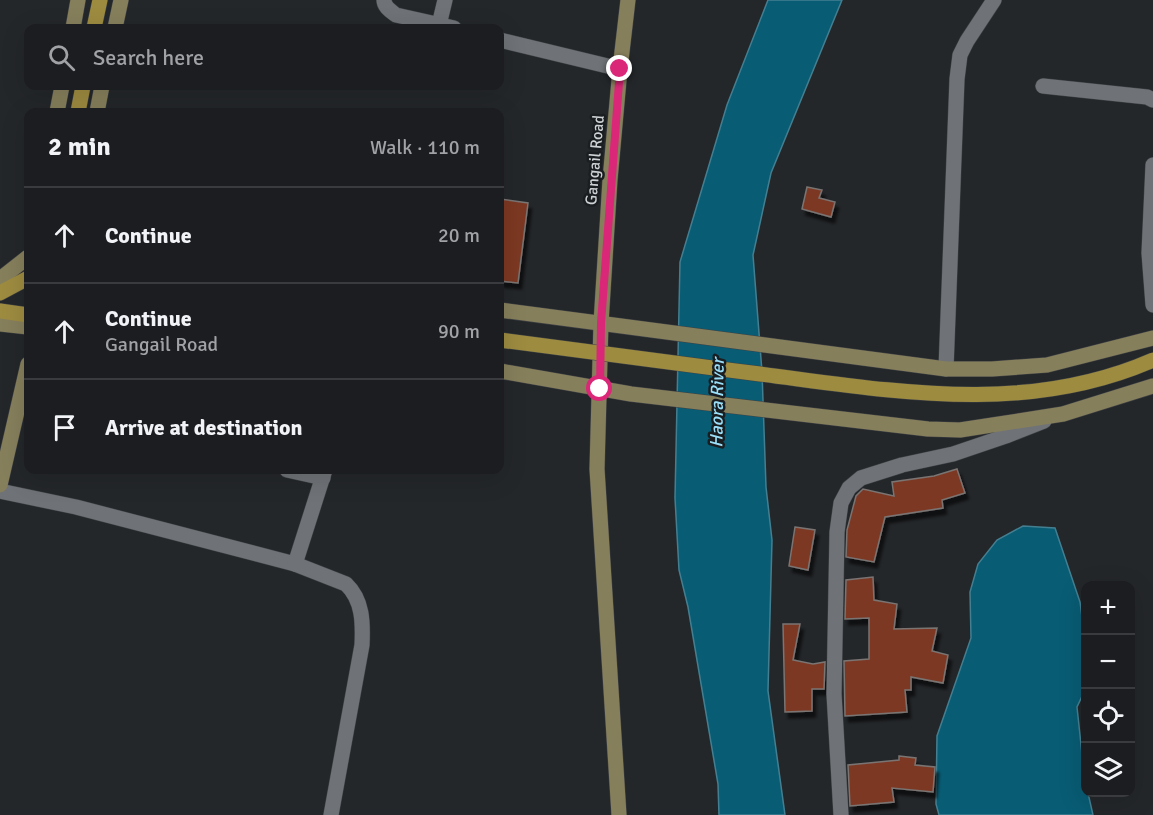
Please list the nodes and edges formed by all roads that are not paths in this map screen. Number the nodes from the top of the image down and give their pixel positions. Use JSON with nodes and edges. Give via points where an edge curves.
{"nodes":[{"id":1,"x":78,"y":0,"type":"edge"},
{"id":2,"x":100,"y":0,"type":"edge"},
{"id":3,"x":121,"y":0,"type":"edge"},
{"id":4,"x":384,"y":0,"type":"edge"},
{"id":5,"x":445,"y":0,"type":"edge"},
{"id":6,"x":628,"y":0,"type":"edge"},
{"id":7,"x":994,"y":0,"type":"edge"},
{"id":8,"x":74,"y":24,"type":"edge"},
{"id":9,"x":95,"y":24,"type":"edge"},
{"id":10,"x":116,"y":24,"type":"edge"},
{"id":11,"x":434,"y":24,"type":"edge"},
{"id":12,"x":446,"y":24,"type":"edge"},
{"id":13,"x":504,"y":41,"type":"edge"},
{"id":14,"x":620,"y":69,"type":"junction"},
{"id":15,"x":1043,"y":86,"type":"dead end"},
{"id":16,"x":61,"y":90,"type":"edge"},
{"id":17,"x":82,"y":90,"type":"edge"},
{"id":18,"x":89,"y":90,"type":"edge"},
{"id":19,"x":101,"y":90,"type":"edge"},
{"id":20,"x":1153,"y":100,"type":"edge"},
{"id":21,"x":58,"y":108,"type":"edge"},
{"id":22,"x":79,"y":108,"type":"edge"},
{"id":23,"x":86,"y":108,"type":"edge"},
{"id":24,"x":98,"y":108,"type":"edge"},
{"id":25,"x":1153,"y":165,"type":"edge"},
{"id":26,"x":24,"y":260,"type":"edge"},
{"id":27,"x":0,"y":279,"type":"edge"},
{"id":28,"x":24,"y":280,"type":"edge"},
{"id":29,"x":0,"y":293,"type":"edge"},
{"id":30,"x":1153,"y":305,"type":"edge"},
{"id":31,"x":0,"y":311,"type":"edge"},
{"id":32,"x":504,"y":311,"type":"edge"},
{"id":33,"x":24,"y":314,"type":"edge"},
{"id":34,"x":601,"y":323,"type":"junction"},
{"id":35,"x":0,"y":324,"type":"edge"},
{"id":36,"x":24,"y":327,"type":"edge"},
{"id":37,"x":1153,"y":338,"type":"edge"},
{"id":38,"x":504,"y":341,"type":"edge"},
{"id":39,"x":1153,"y":360,"type":"edge"},
{"id":40,"x":946,"y":369,"type":"junction"},
{"id":41,"x":504,"y":372,"type":"edge"},
{"id":42,"x":24,"y":381,"type":"edge"},
{"id":43,"x":1153,"y":386,"type":"edge"},
{"id":44,"x":600,"y":389,"type":"junction"},
{"id":45,"x":1063,"y":414,"type":"junction"},
{"id":46,"x":324,"y":474,"type":"edge"},
{"id":47,"x":0,"y":485,"type":"edge"},
{"id":48,"x":0,"y":491,"type":"edge"},
{"id":49,"x":295,"y":564,"type":"junction"},
{"id":50,"x":331,"y":815,"type":"edge"},
{"id":51,"x":618,"y":815,"type":"edge"},
{"id":52,"x":841,"y":815,"type":"edge"}],
"edges":[{"from":1,"to":8,"type":"street"},
{"from":2,"to":9,"type":"main road"},
{"from":3,"to":10,"type":"street"},
{"from":4,"to":11,"type":"street","via":[[396,15]]},
{"from":5,"to":12,"type":"street"},
{"from":6,"to":14,"type":"street","name":"Gangail Road"},
{"from":7,"to":40,"type":"street","via":[[960,55]]},
{"from":13,"to":14,"type":"street"},
{"from":14,"to":34,"type":"street","name":"Gangail Road"},
{"from":15,"to":20,"type":"street"},
{"from":16,"to":21,"type":"street"},
{"from":17,"to":22,"type":"main road"},
{"from":18,"to":23,"type":"main road"},
{"from":19,"to":24,"type":"street"},
{"from":25,"to":30,"type":"street","via":[[1149,253]]},
{"from":26,"to":27,"type":"street"},
{"from":28,"to":29,"type":"main road"},
{"from":31,"to":33,"type":"main road"},
{"from":32,"to":34,"type":"street"},
{"from":34,"to":40,"type":"street"},
{"from":34,"to":44,"type":"street","name":"Gangail Road"},
{"from":35,"to":36,"type":"street"},
{"from":37,"to":40,"type":"street","via":[[1047,365]]},
{"from":38,"to":39,"type":"main road","bridge":true,"via":[[961,396],[1066,386],[1110,376]]},
{"from":41,"to":44,"type":"street"},
{"from":42,"to":47,"type":"street"},
{"from":43,"to":45,"type":"street"},
{"from":44,"to":45,"type":"street","via":[[928,429],[960,430]]},
{"from":44,"to":51,"type":"street","name":"Gangail Road","via":[[597,469]]},
{"from":45,"to":52,"type":"street","via":[[953,454],[879,471],[849,488],[841,503],[837,532],[834,694]]},
{"from":46,"to":49,"type":"street"},
{"from":48,"to":49,"type":"street"},
{"from":49,"to":50,"type":"street","via":[[353,590],[363,623]]}]}
